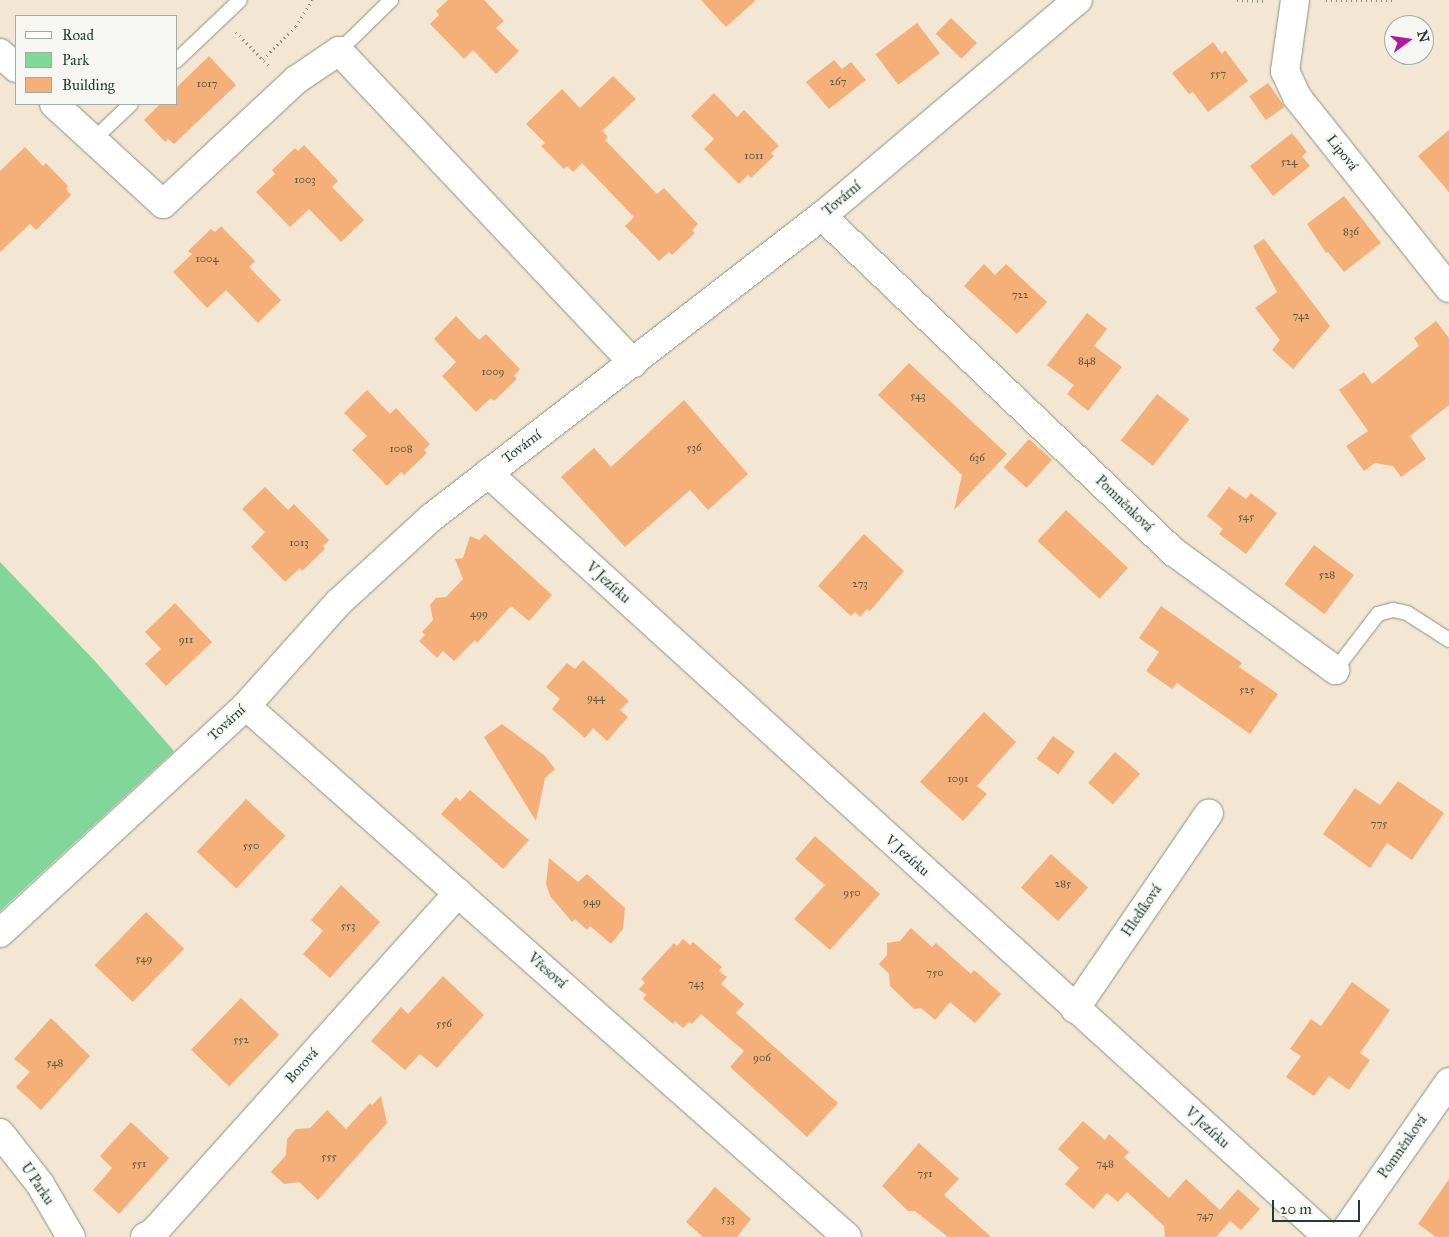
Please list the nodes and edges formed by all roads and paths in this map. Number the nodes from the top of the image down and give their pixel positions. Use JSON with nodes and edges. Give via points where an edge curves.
{"nodes":[{"id":1,"x":240,"y":0,"type":"edge"},
{"id":2,"x":312,"y":0,"type":"edge"},
{"id":3,"x":391,"y":0,"type":"edge"},
{"id":4,"x":1078,"y":0,"type":"edge"},
{"id":5,"x":1237,"y":0,"type":"edge"},
{"id":6,"x":1296,"y":0,"type":"edge"},
{"id":7,"x":1326,"y":0,"type":"edge"},
{"id":8,"x":1393,"y":0,"type":"edge"},
{"id":9,"x":1262,"y":2,"type":"dead end"},
{"id":10,"x":222,"y":17,"type":"junction"},
{"id":11,"x":339,"y":51,"type":"junction"},
{"id":12,"x":0,"y":53,"type":"edge"},
{"id":13,"x":178,"y":59,"type":"edge"},
{"id":14,"x":263,"y":59,"type":"junction"},
{"id":15,"x":15,"y":67,"type":"edge"},
{"id":16,"x":289,"y":86,"type":"junction"},
{"id":17,"x":55,"y":105,"type":"edge"},
{"id":18,"x":130,"y":105,"type":"edge"},
{"id":19,"x":93,"y":140,"type":"junction"},
{"id":20,"x":822,"y":216,"type":"junction"},
{"id":21,"x":1449,"y":288,"type":"edge"},
{"id":22,"x":633,"y":363,"type":"junction"},
{"id":23,"x":488,"y":474,"type":"junction"},
{"id":24,"x":1449,"y":640,"type":"edge"},
{"id":25,"x":1335,"y":670,"type":"joint"},
{"id":26,"x":246,"y":706,"type":"junction"},
{"id":27,"x":1209,"y":813,"type":"dead end"},
{"id":28,"x":458,"y":893,"type":"junction"},
{"id":29,"x":0,"y":933,"type":"edge"},
{"id":30,"x":1075,"y":1009,"type":"junction"},
{"id":31,"x":1449,"y":1082,"type":"edge"},
{"id":32,"x":0,"y":1133,"type":"edge"},
{"id":33,"x":71,"y":1237,"type":"edge"},
{"id":34,"x":145,"y":1237,"type":"edge"},
{"id":35,"x":847,"y":1237,"type":"edge"},
{"id":36,"x":1328,"y":1237,"type":"edge"},
{"id":37,"x":1341,"y":1237,"type":"edge"}],
"edges":[{"from":1,"to":10,"type":"lane"},
{"from":2,"to":14,"type":"path","via":[[296,26]]},
{"from":3,"to":11,"type":"lane"},
{"from":4,"to":20,"type":"street","name":"Tovární"},
{"from":5,"to":9,"type":"path"},
{"from":6,"to":21,"type":"street","name":"Lipová","via":[[1285,71],[1297,97]]},
{"from":7,"to":8,"type":"path"},
{"from":10,"to":13,"type":"lane"},
{"from":10,"to":14,"type":"path"},
{"from":11,"to":16,"type":"street"},
{"from":11,"to":22,"type":"street"},
{"from":12,"to":15,"type":"street"},
{"from":14,"to":16,"type":"path"},
{"from":16,"to":19,"type":"street","via":[[163,204]]},
{"from":17,"to":19,"type":"street"},
{"from":18,"to":19,"type":"lane"},
{"from":20,"to":22,"type":"street","name":"Tovární"},
{"from":20,"to":25,"type":"street","name":"Pomněnková","via":[[1174,552]]},
{"from":22,"to":23,"type":"street","name":"Tovární"},
{"from":23,"to":26,"type":"street","name":"Tovární","via":[[432,517],[338,603]]},
{"from":23,"to":30,"type":"street","name":"V Jezírku"},
{"from":24,"to":25,"type":"lane","name":"Pomněnková","via":[[1407,613],[1393,610],[1378,614]]},
{"from":26,"to":28,"type":"street","name":"Vřesová"},
{"from":26,"to":29,"type":"street","name":"Tovární"},
{"from":27,"to":30,"type":"street","name":"Hledíková"},
{"from":28,"to":34,"type":"street","name":"Borová","via":[[153,1233]]},
{"from":28,"to":35,"type":"street","name":"Vřesová"},
{"from":30,"to":36,"type":"street","name":"V Jezírku"},
{"from":31,"to":37,"type":"street","name":"Pomněnková"},
{"from":32,"to":33,"type":"street","name":"U Parku","via":[[40,1184]]}]}
